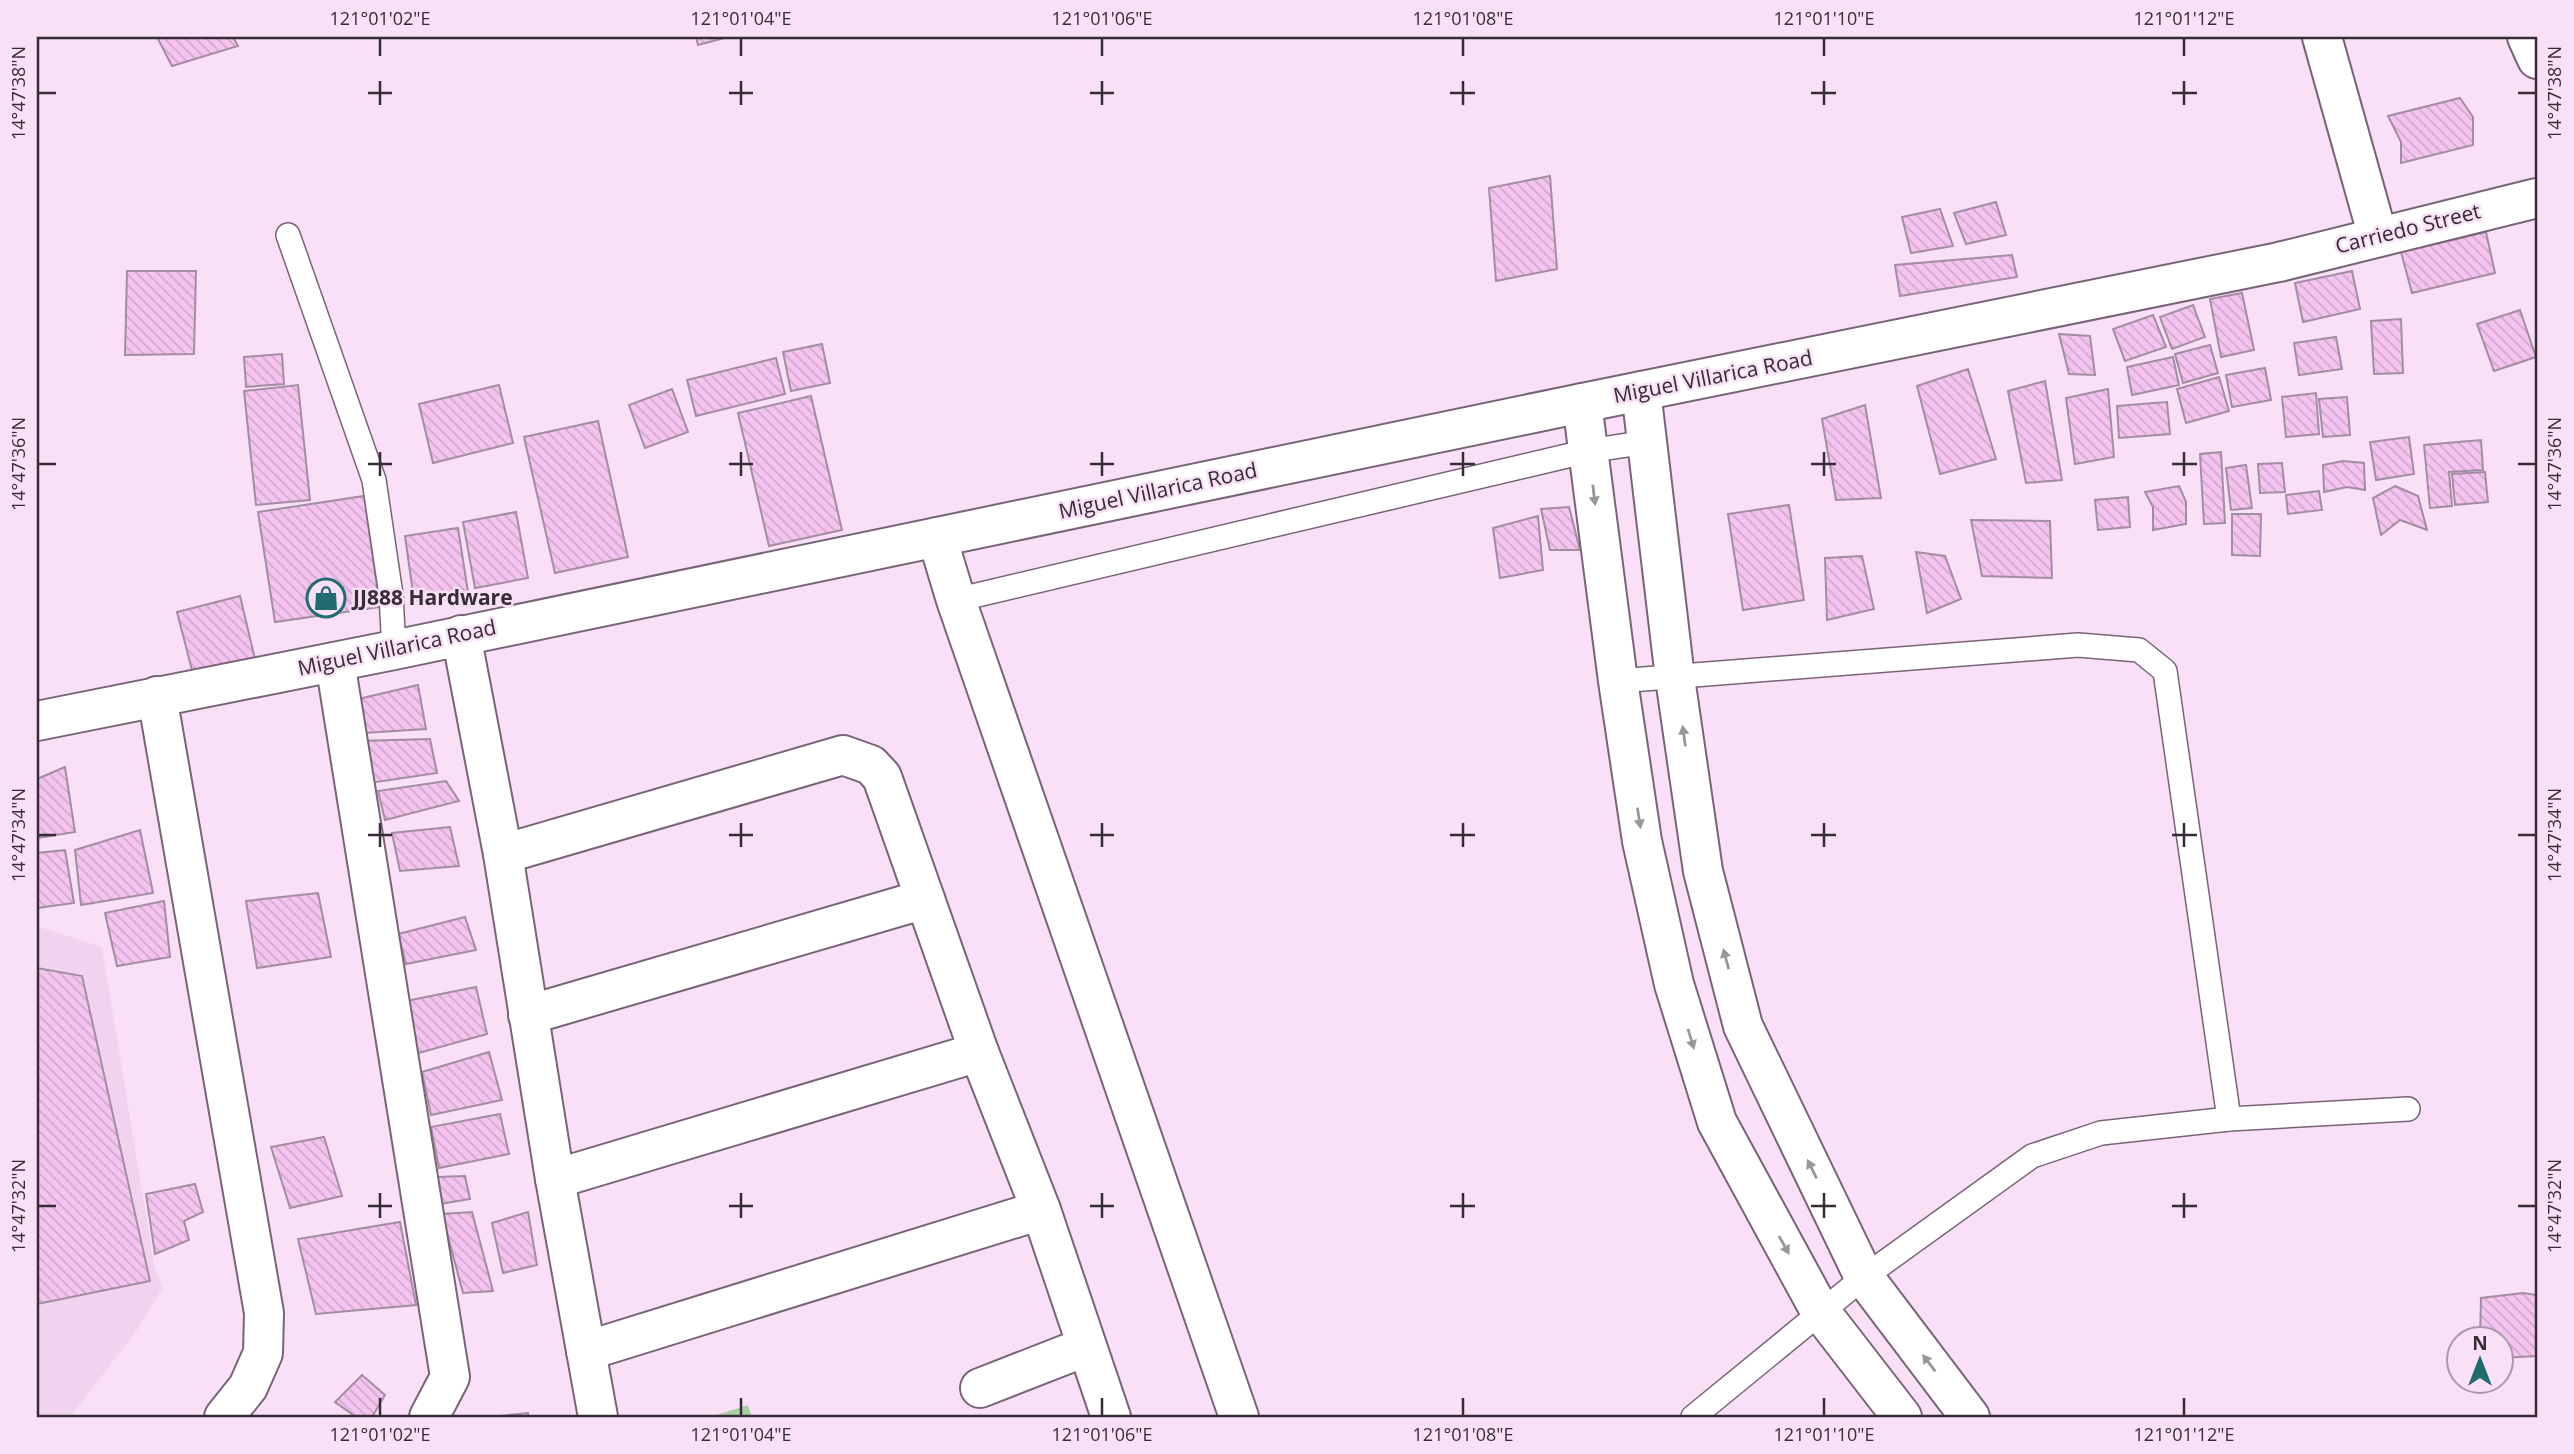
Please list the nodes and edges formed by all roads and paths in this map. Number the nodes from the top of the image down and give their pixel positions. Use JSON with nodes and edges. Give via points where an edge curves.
{"nodes":[{"id":1,"x":2322,"y":37,"type":"edge"},
{"id":2,"x":2527,"y":37,"type":"edge"},
{"id":3,"x":2537,"y":59,"type":"edge"},
{"id":4,"x":2537,"y":198,"type":"edge"},
{"id":5,"x":288,"y":235,"type":"dead end"},
{"id":6,"x":2378,"y":237,"type":"junction"},
{"id":7,"x":2279,"y":262,"type":"joint"},
{"id":8,"x":1641,"y":391,"type":"junction"},
{"id":9,"x":1582,"y":403,"type":"junction"},
{"id":10,"x":1647,"y":442,"type":"junction"},
{"id":11,"x":1588,"y":451,"type":"junction"},
{"id":12,"x":937,"y":537,"type":"junction"},
{"id":13,"x":956,"y":600,"type":"junction"},
{"id":14,"x":461,"y":635,"type":"junction"},
{"id":15,"x":394,"y":650,"type":"junction"},
{"id":16,"x":335,"y":662,"type":"junction"},
{"id":17,"x":1675,"y":678,"type":"junction"},
{"id":18,"x":1618,"y":681,"type":"junction"},
{"id":19,"x":157,"y":696,"type":"junction"},
{"id":20,"x":37,"y":721,"type":"edge"},
{"id":21,"x":503,"y":854,"type":"junction"},
{"id":22,"x":925,"y":899,"type":"junction"},
{"id":23,"x":528,"y":1015,"type":"junction"},
{"id":24,"x":979,"y":1052,"type":"junction"},
{"id":25,"x":2409,"y":1109,"type":"dead end"},
{"id":26,"x":2229,"y":1119,"type":"junction"},
{"id":27,"x":555,"y":1179,"type":"junction"},
{"id":28,"x":1041,"y":1210,"type":"junction"},
{"id":29,"x":1864,"y":1277,"type":"junction"},
{"id":30,"x":1820,"y":1311,"type":"junction"},
{"id":31,"x":1085,"y":1347,"type":"junction"},
{"id":32,"x":586,"y":1351,"type":"junction"},
{"id":33,"x":980,"y":1388,"type":"dead end"},
{"id":34,"x":224,"y":1417,"type":"edge"},
{"id":35,"x":429,"y":1417,"type":"edge"},
{"id":36,"x":598,"y":1417,"type":"edge"},
{"id":37,"x":1111,"y":1417,"type":"edge"},
{"id":38,"x":1239,"y":1417,"type":"edge"},
{"id":39,"x":1693,"y":1417,"type":"edge"},
{"id":40,"x":1902,"y":1417,"type":"edge"},
{"id":41,"x":1970,"y":1417,"type":"edge"}],
"edges":[{"from":1,"to":6,"type":"street"},
{"from":2,"to":3,"type":"street"},
{"from":4,"to":6,"type":"street","name":"Carriedo Street"},
{"from":5,"to":15,"type":"lane","via":[[374,480]]},
{"from":6,"to":7,"type":"street","name":"Carriedo Street"},
{"from":7,"to":8,"type":"street","name":"Miguel Villarica Road"},
{"from":8,"to":9,"type":"street","name":"Miguel Villarica Road"},
{"from":8,"to":10,"type":"street"},
{"from":9,"to":11,"type":"street"},
{"from":9,"to":12,"type":"street","name":"Miguel Villarica Road"},
{"from":10,"to":11,"type":"lane"},
{"from":10,"to":17,"type":"street"},
{"from":11,"to":13,"type":"lane"},
{"from":11,"to":18,"type":"street","one_way":true},
{"from":12,"to":13,"type":"street"},
{"from":12,"to":14,"type":"street","name":"Miguel Villarica Road"},
{"from":13,"to":38,"type":"street"},
{"from":14,"to":15,"type":"street","name":"Miguel Villarica Road"},
{"from":14,"to":21,"type":"street"},
{"from":15,"to":16,"type":"street","name":"Miguel Villarica Road"},
{"from":16,"to":19,"type":"street","name":"Miguel Villarica Road"},
{"from":16,"to":35,"type":"street","via":[[450,1377]]},
{"from":17,"to":18,"type":"lane"},
{"from":17,"to":26,"type":"lane","via":[[2078,645],[2139,650],[2165,671]]},
{"from":29,"to":17,"type":"street","one_way":true,"via":[[1743,1026],[1703,871]]},
{"from":18,"to":30,"type":"street","one_way":true,"via":[[1642,841],[1671,971],[1717,1122]]},
{"from":19,"to":20,"type":"street","name":"Miguel Villarica Road"},
{"from":19,"to":34,"type":"street","via":[[264,1313],[262,1353],[248,1387]]},
{"from":21,"to":22,"type":"street","via":[[843,755],[871,765],[882,777]]},
{"from":21,"to":23,"type":"street"},
{"from":22,"to":23,"type":"street"},
{"from":22,"to":24,"type":"street"},
{"from":23,"to":27,"type":"street"},
{"from":24,"to":27,"type":"street"},
{"from":24,"to":28,"type":"street"},
{"from":25,"to":26,"type":"lane"},
{"from":26,"to":29,"type":"lane","via":[[2101,1133],[2032,1156]]},
{"from":27,"to":32,"type":"street"},
{"from":28,"to":31,"type":"street"},
{"from":28,"to":32,"type":"street"},
{"from":29,"to":30,"type":"lane"},
{"from":41,"to":29,"type":"street","one_way":true},
{"from":30,"to":39,"type":"lane"},
{"from":30,"to":40,"type":"street"},
{"from":31,"to":33,"type":"street"},
{"from":31,"to":37,"type":"street"},
{"from":32,"to":36,"type":"street"}]}
